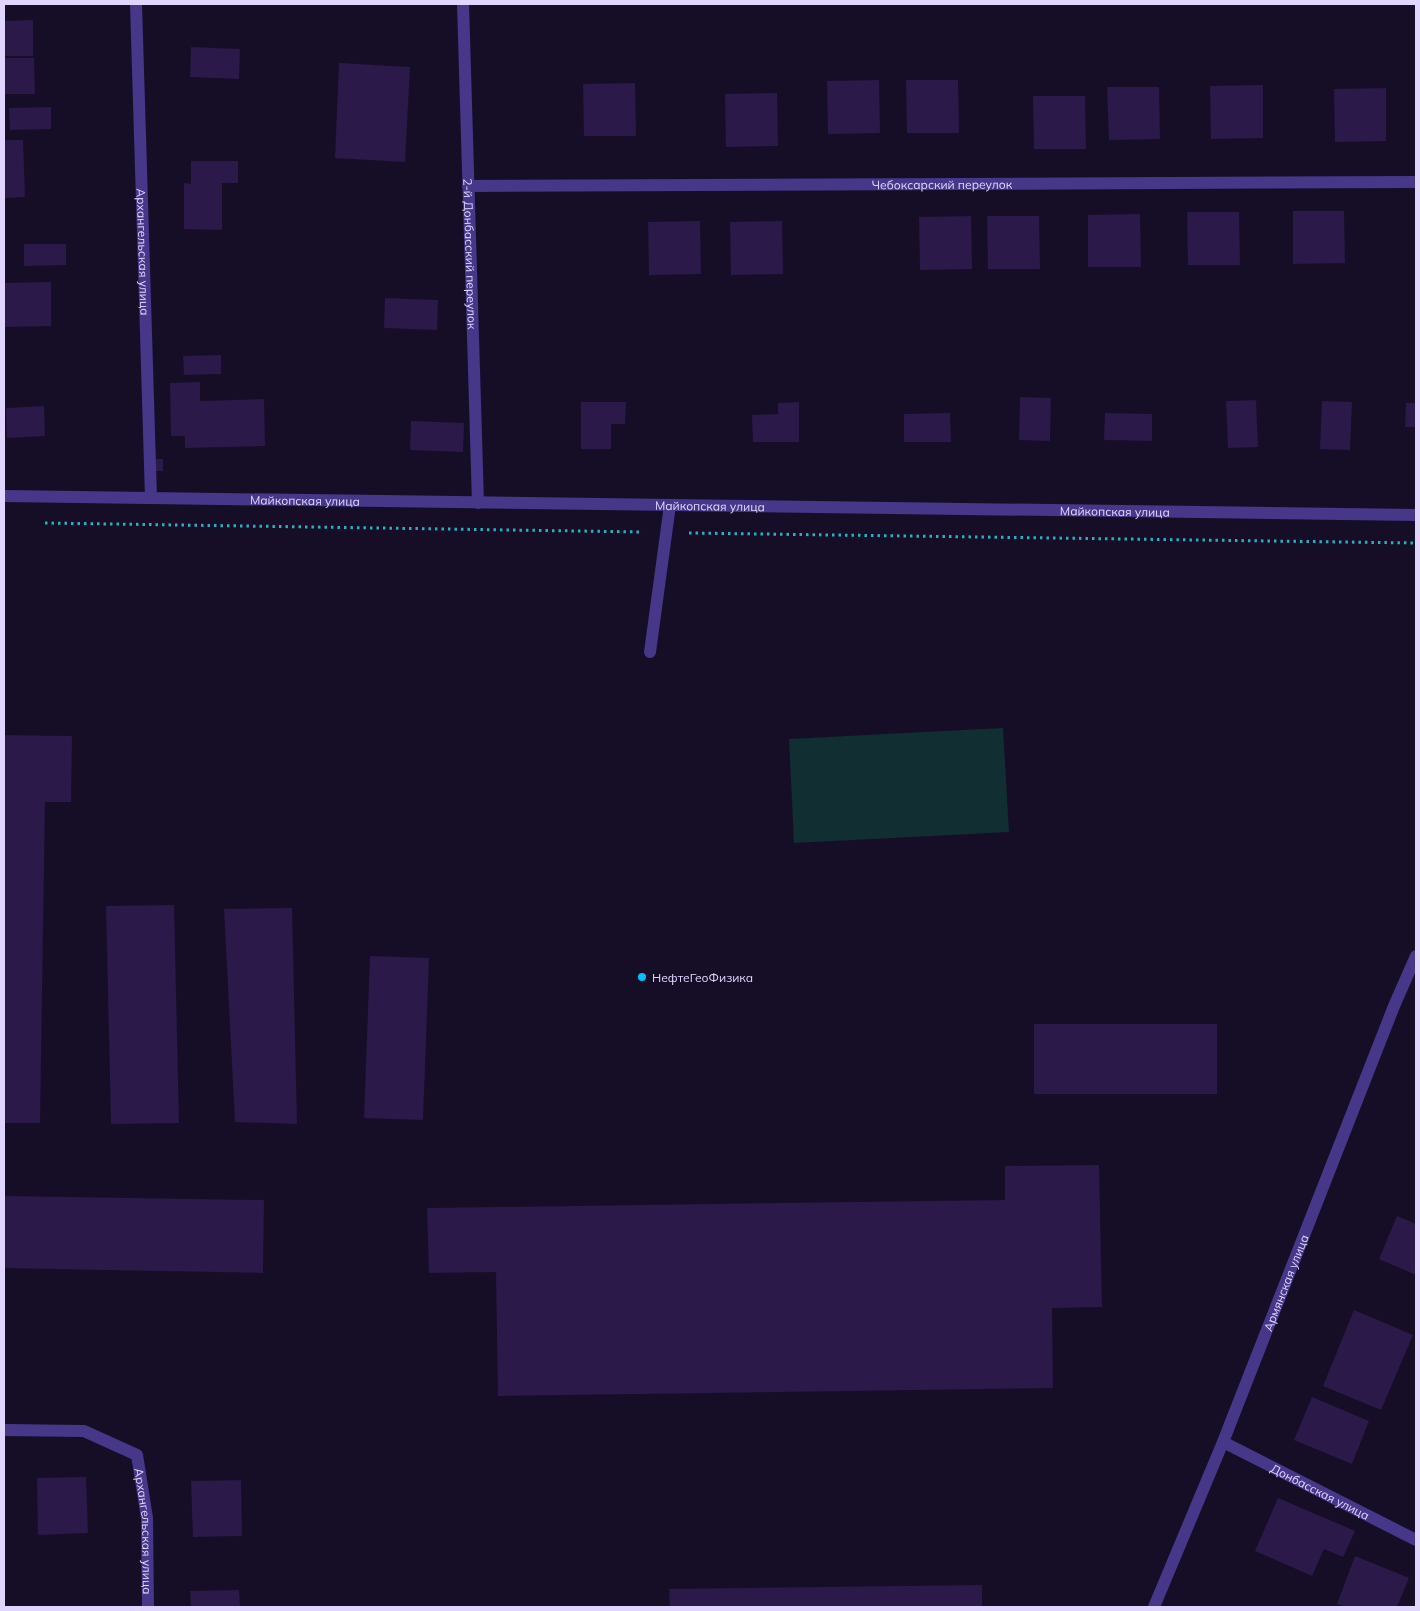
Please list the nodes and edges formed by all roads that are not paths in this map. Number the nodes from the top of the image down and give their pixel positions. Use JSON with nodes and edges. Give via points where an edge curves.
{"nodes":[{"id":1,"x":136,"y":4,"type":"edge"},
{"id":2,"x":463,"y":4,"type":"edge"},
{"id":3,"x":1416,"y":182,"type":"edge"},
{"id":4,"x":468,"y":186,"type":"junction"},
{"id":5,"x":4,"y":496,"type":"edge"},
{"id":6,"x":151,"y":498,"type":"junction"},
{"id":7,"x":478,"y":503,"type":"junction"},
{"id":8,"x":670,"y":505,"type":"junction"},
{"id":9,"x":1416,"y":515,"type":"edge"},
{"id":10,"x":650,"y":652,"type":"dead end"},
{"id":11,"x":1416,"y":956,"type":"edge"},
{"id":12,"x":4,"y":1430,"type":"edge"},
{"id":13,"x":1223,"y":1442,"type":"junction"},
{"id":14,"x":1416,"y":1540,"type":"edge"},
{"id":15,"x":148,"y":1607,"type":"edge"},
{"id":16,"x":1154,"y":1607,"type":"edge"}],
"edges":[{"from":1,"to":6,"type":"street","name":"Архангельская улица"},
{"from":2,"to":4,"type":"street","name":"2-й Донбасский переулок"},
{"from":3,"to":4,"type":"street","name":"Чебоксарский переулок"},
{"from":4,"to":7,"type":"street","name":"2-й Донбасский переулок"},
{"from":5,"to":6,"type":"street","name":"Майкопская улица"},
{"from":6,"to":7,"type":"street","name":"Майкопская улица"},
{"from":7,"to":8,"type":"street","name":"Майкопская улица"},
{"from":8,"to":9,"type":"street","name":"Майкопская улица"},
{"from":8,"to":10,"type":"street"},
{"from":11,"to":13,"type":"street","name":"Армянская улица"},
{"from":12,"to":15,"type":"street","name":"Архангельская улица","via":[[84,1431],[137,1455],[147,1518]]},
{"from":13,"to":14,"type":"street","name":"Донбасская улица"},
{"from":13,"to":16,"type":"street","name":"Армянская улица"}]}
